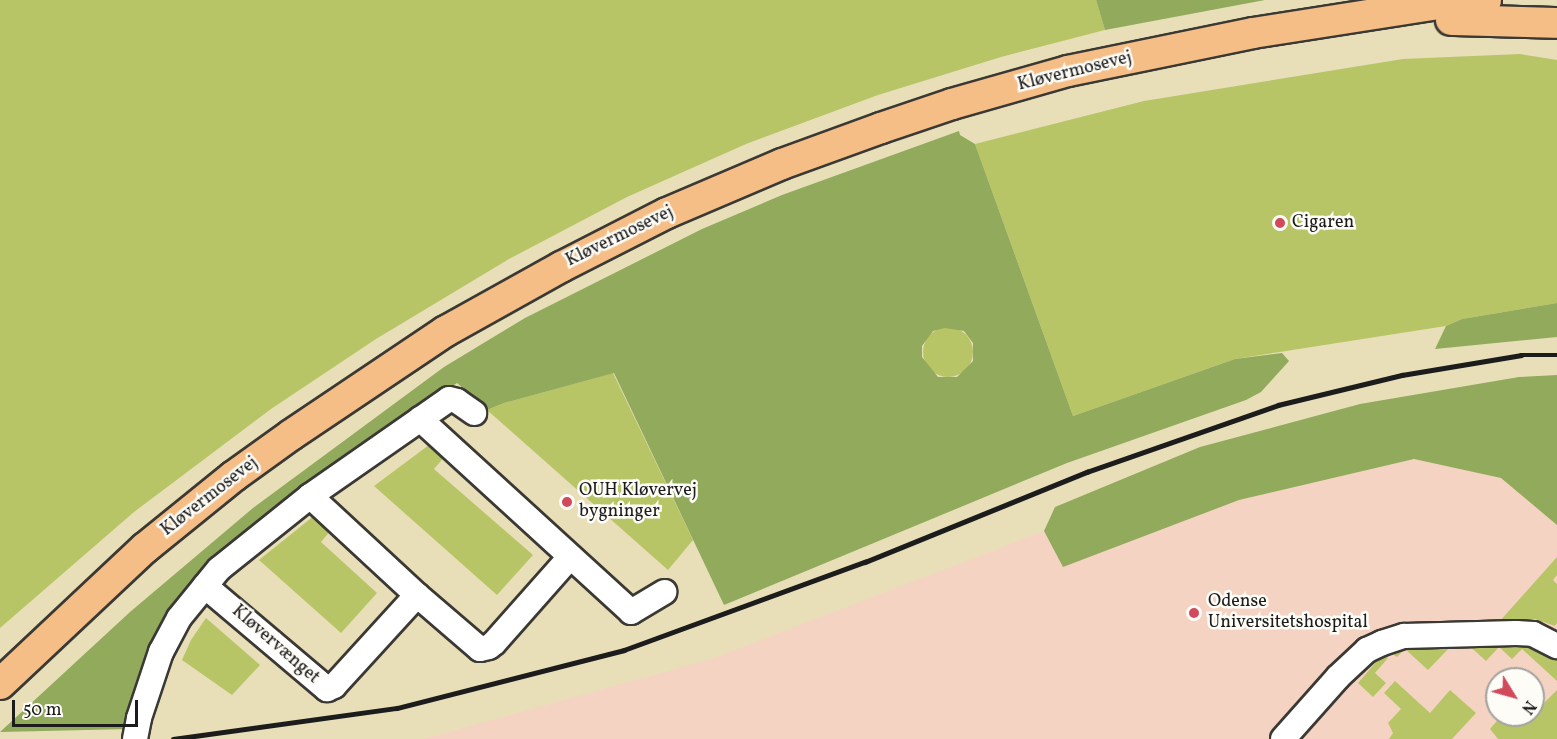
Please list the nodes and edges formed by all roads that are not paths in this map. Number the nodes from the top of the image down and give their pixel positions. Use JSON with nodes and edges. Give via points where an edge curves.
{"nodes":[{"id":1,"x":1486,"y":0,"type":"edge"},
{"id":2,"x":1557,"y":15,"type":"edge"},
{"id":3,"x":1352,"y":19,"type":"junction"},
{"id":4,"x":1525,"y":21,"type":"junction"},
{"id":5,"x":1557,"y":23,"type":"edge"},
{"id":6,"x":1557,"y":32,"type":"edge"},
{"id":7,"x":474,"y":413,"type":"dead end"},
{"id":8,"x":420,"y":419,"type":"junction"},
{"id":9,"x":310,"y":496,"type":"junction"},
{"id":10,"x":570,"y":557,"type":"junction"},
{"id":11,"x":205,"y":586,"type":"junction"},
{"id":12,"x":664,"y":592,"type":"dead end"},
{"id":13,"x":417,"y":595,"type":"junction"},
{"id":14,"x":1557,"y":646,"type":"edge"},
{"id":15,"x":0,"y":684,"type":"edge"},
{"id":16,"x":135,"y":739,"type":"edge"},
{"id":17,"x":1283,"y":739,"type":"edge"}],
"edges":[{"from":1,"to":3,"type":"main road","name":"Kløvermosevej"},
{"from":2,"to":4,"type":"main road"},
{"from":3,"to":4,"type":"main road","name":"Kløvermosevej"},
{"from":3,"to":15,"type":"main road","name":"Kløvermosevej","via":[[1253,33],[1068,71],[952,104],[793,160],[667,213],[446,331],[291,435],[153,542]]},
{"from":4,"to":5,"type":"main road","name":"Kløvermosevej"},
{"from":4,"to":6,"type":"main road"},
{"from":7,"to":8,"type":"street","via":[[452,399]]},
{"from":8,"to":9,"type":"street"},
{"from":8,"to":10,"type":"street"},
{"from":9,"to":11,"type":"street","via":[[231,558]]},
{"from":9,"to":13,"type":"street"},
{"from":10,"to":12,"type":"street","via":[[631,612]]},
{"from":10,"to":13,"type":"street","via":[[494,643],[484,649]]},
{"from":11,"to":13,"type":"street","name":"Kløvervænget","via":[[327,689]]},
{"from":11,"to":16,"type":"street","via":[[179,618],[161,652]]},
{"from":14,"to":17,"type":"street","via":[[1533,634],[1516,633],[1404,636],[1382,642],[1367,650],[1338,677]]}]}
